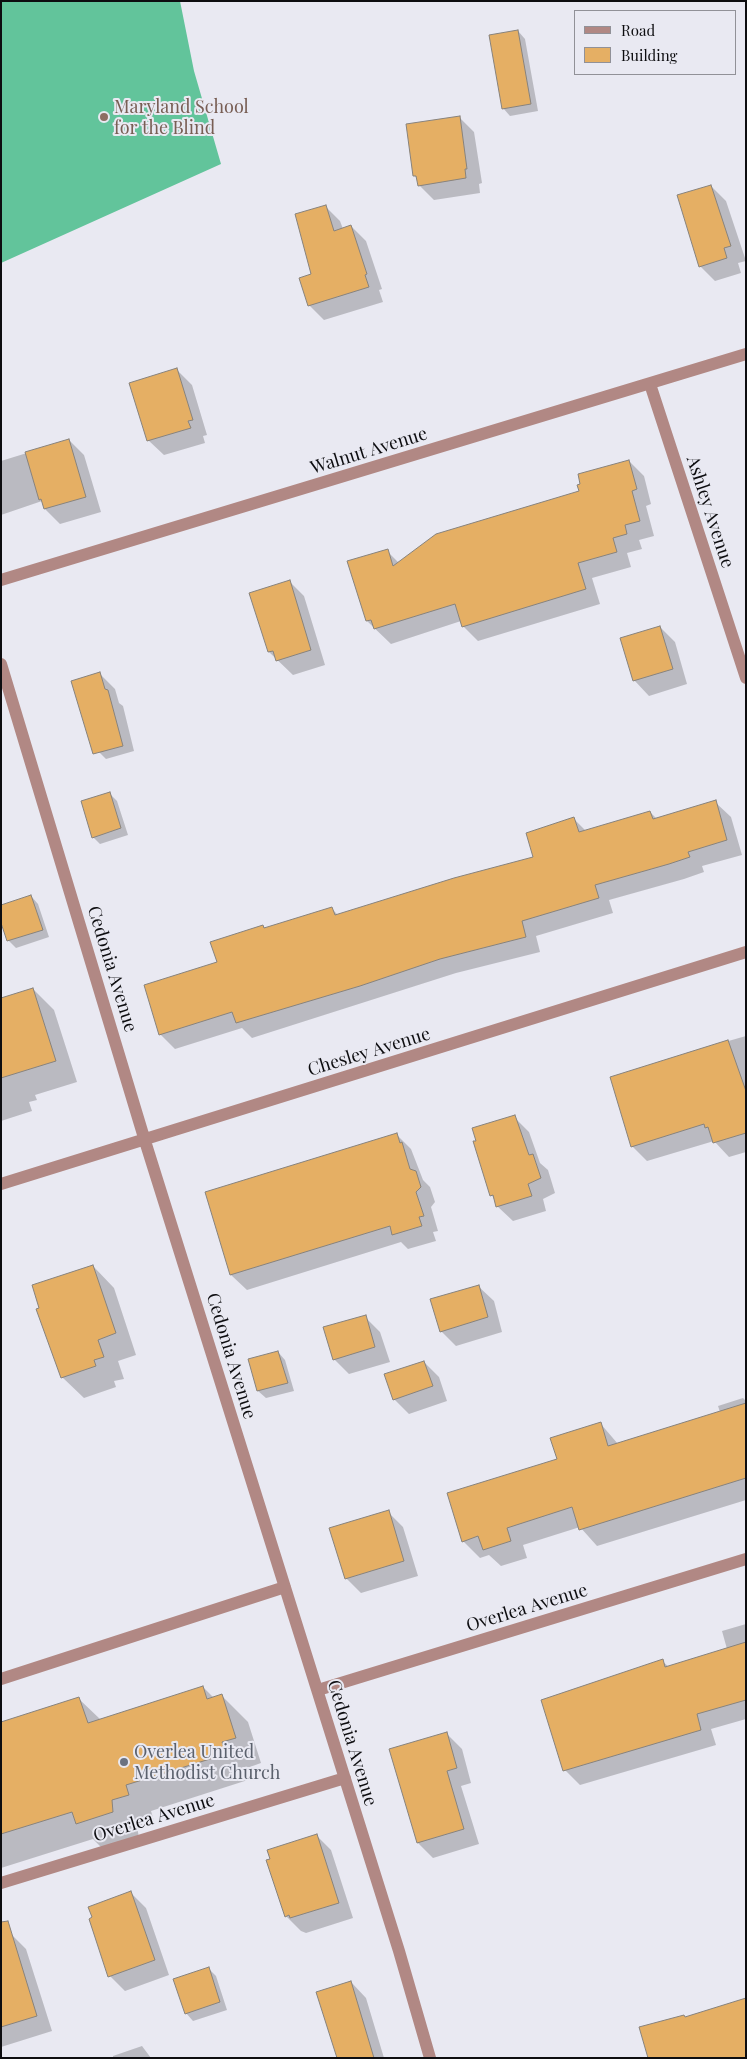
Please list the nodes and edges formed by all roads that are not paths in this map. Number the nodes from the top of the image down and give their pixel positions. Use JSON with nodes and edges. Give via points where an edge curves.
{"nodes":[{"id":1,"x":746,"y":354,"type":"edge"},
{"id":2,"x":650,"y":384,"type":"junction"},
{"id":3,"x":1,"y":580,"type":"edge"},
{"id":4,"x":1,"y":664,"type":"edge"},
{"id":5,"x":746,"y":678,"type":"edge"},
{"id":6,"x":746,"y":952,"type":"edge"},
{"id":7,"x":145,"y":1141,"type":"junction"},
{"id":8,"x":1,"y":1184,"type":"edge"},
{"id":9,"x":746,"y":1559,"type":"edge"},
{"id":10,"x":286,"y":1587,"type":"junction"},
{"id":11,"x":1,"y":1679,"type":"edge"},
{"id":12,"x":318,"y":1690,"type":"junction"},
{"id":13,"x":345,"y":1778,"type":"junction"},
{"id":14,"x":1,"y":1883,"type":"edge"},
{"id":15,"x":430,"y":2058,"type":"edge"}],
"edges":[{"from":1,"to":2,"type":"street","name":"Walnut Avenue"},
{"from":2,"to":3,"type":"street","name":"Walnut Avenue"},
{"from":2,"to":5,"type":"street","name":"Ashley Avenue"},
{"from":4,"to":7,"type":"street","name":"Cedonia Avenue"},
{"from":6,"to":7,"type":"street","name":"Chesley Avenue"},
{"from":7,"to":8,"type":"street","name":"Chesley Avenue"},
{"from":7,"to":10,"type":"street","name":"Cedonia Avenue"},
{"from":9,"to":12,"type":"street","name":"Overlea Avenue"},
{"from":10,"to":11,"type":"street"},
{"from":10,"to":12,"type":"street","name":"Cedonia Avenue"},
{"from":12,"to":13,"type":"street","name":"Cedonia Avenue"},
{"from":13,"to":14,"type":"street","name":"Overlea Avenue"},
{"from":13,"to":15,"type":"street","name":"Cedonia Avenue"}]}
